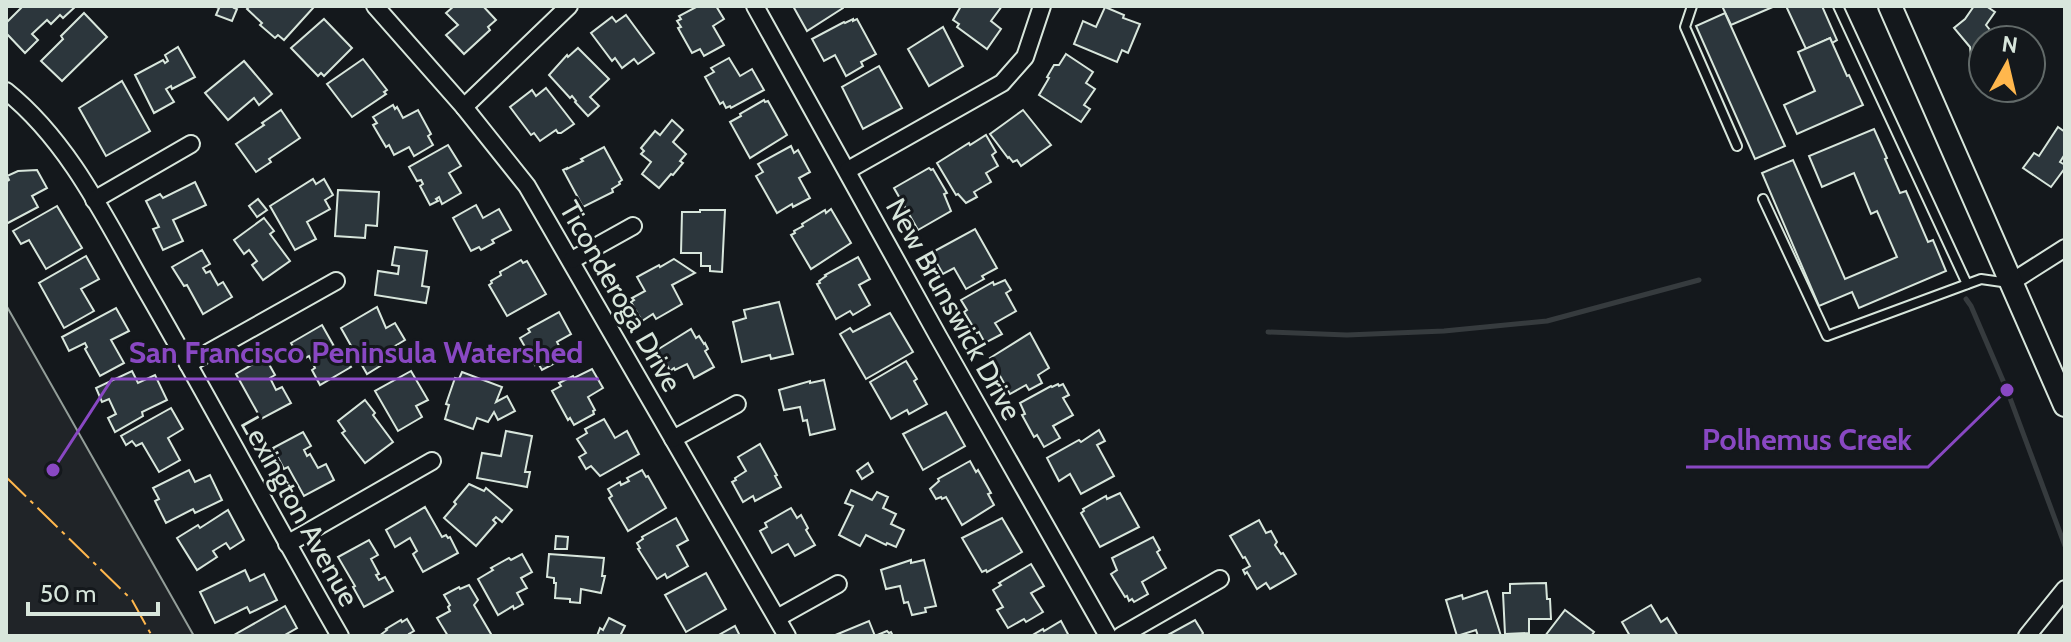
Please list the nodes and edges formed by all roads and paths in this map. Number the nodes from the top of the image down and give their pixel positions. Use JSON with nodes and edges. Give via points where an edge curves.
{"nodes":[{"id":1,"x":375,"y":6,"type":"edge"},
{"id":2,"x":569,"y":6,"type":"edge"},
{"id":3,"x":755,"y":6,"type":"edge"},
{"id":4,"x":1042,"y":6,"type":"edge"},
{"id":5,"x":1692,"y":6,"type":"edge"},
{"id":6,"x":1838,"y":6,"type":"edge"},
{"id":7,"x":1890,"y":6,"type":"edge"},
{"id":8,"x":6,"y":91,"type":"edge"},
{"id":9,"x":464,"y":107,"type":"junction"},
{"id":10,"x":191,"y":144,"type":"dead end"},
{"id":11,"x":1737,"y":146,"type":"dead end"},
{"id":12,"x":848,"y":170,"type":"junction"},
{"id":13,"x":1763,"y":199,"type":"dead end"},
{"id":14,"x":94,"y":200,"type":"junction"},
{"id":15,"x":633,"y":226,"type":"dead end"},
{"id":16,"x":2065,"y":248,"type":"edge"},
{"id":17,"x":572,"y":260,"type":"junction"},
{"id":18,"x":336,"y":281,"type":"dead end"},
{"id":19,"x":2010,"y":283,"type":"junction"},
{"id":20,"x":1967,"y":284,"type":"junction"},
{"id":21,"x":188,"y":364,"type":"junction"},
{"id":22,"x":737,"y":404,"type":"dead end"},
{"id":23,"x":2065,"y":405,"type":"edge"},
{"id":24,"x":673,"y":439,"type":"junction"},
{"id":25,"x":432,"y":461,"type":"dead end"},
{"id":26,"x":287,"y":544,"type":"junction"},
{"id":27,"x":1220,"y":579,"type":"dead end"},
{"id":28,"x":838,"y":584,"type":"dead end"},
{"id":29,"x":2065,"y":589,"type":"edge"},
{"id":30,"x":777,"y":618,"type":"junction"},
{"id":31,"x":340,"y":636,"type":"edge"},
{"id":32,"x":787,"y":636,"type":"edge"},
{"id":33,"x":1108,"y":636,"type":"edge"},
{"id":34,"x":1121,"y":636,"type":"edge"},
{"id":35,"x":2027,"y":636,"type":"edge"}],
"edges":[{"from":1,"to":9,"type":"street","name":"Ticonderoga Drive"},
{"from":2,"to":9,"type":"street"},
{"from":3,"to":12,"type":"street","name":"New Brunswick Drive"},
{"from":4,"to":12,"type":"street","via":[[1025,57],[1002,83]]},
{"from":5,"to":11,"type":"lane","via":[[1685,27]]},
{"from":6,"to":20,"type":"lane"},
{"from":7,"to":19,"type":"main road"},
{"from":8,"to":14,"type":"street","name":"Lexington Avenue","via":[[48,132]]},
{"from":9,"to":17,"type":"street","name":"Ticonderoga Drive","via":[[527,186]]},
{"from":10,"to":14,"type":"street"},
{"from":12,"to":33,"type":"street","name":"New Brunswick Drive"},
{"from":13,"to":20,"type":"lane","via":[[1827,336]]},
{"from":14,"to":21,"type":"street","name":"Lexington Avenue"},
{"from":15,"to":17,"type":"street"},
{"from":16,"to":19,"type":"street"},
{"from":17,"to":24,"type":"street","name":"Ticonderoga Drive"},
{"from":18,"to":21,"type":"street"},
{"from":19,"to":20,"type":"lane","via":[[1981,279]]},
{"from":19,"to":23,"type":"main road"},
{"from":21,"to":26,"type":"street","name":"Lexington Avenue"},
{"from":22,"to":24,"type":"street"},
{"from":24,"to":30,"type":"street","name":"Ticonderoga Drive"},
{"from":25,"to":26,"type":"street"},
{"from":26,"to":31,"type":"street","name":"Lexington Avenue"},
{"from":27,"to":34,"type":"street"},
{"from":28,"to":30,"type":"street"},
{"from":29,"to":35,"type":"street"},
{"from":30,"to":32,"type":"street","name":"Ticonderoga Drive"}]}
